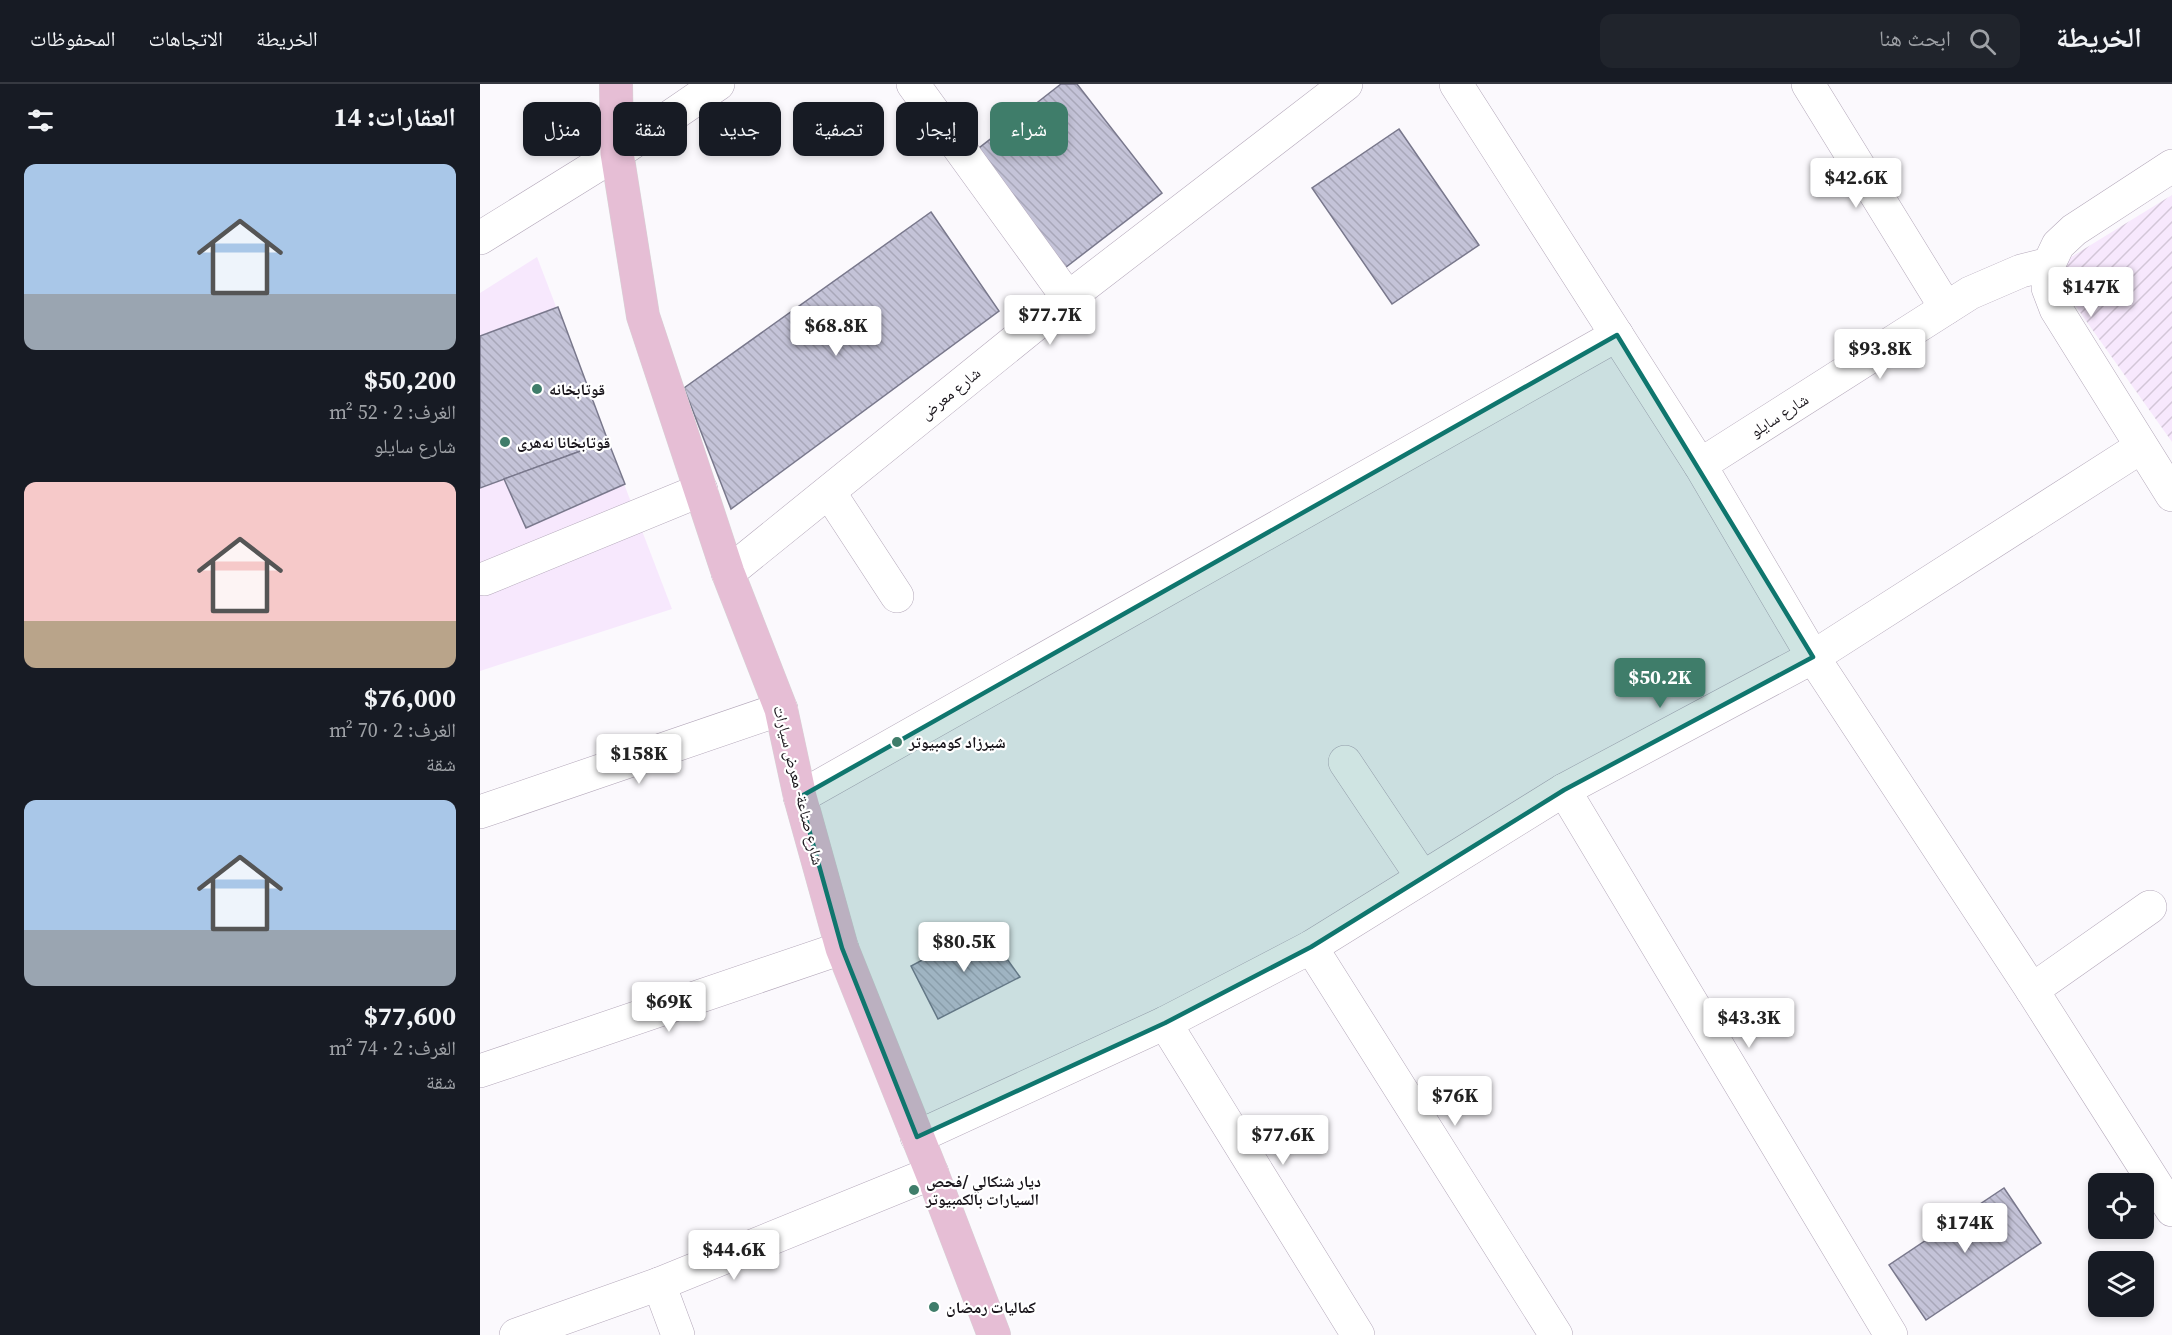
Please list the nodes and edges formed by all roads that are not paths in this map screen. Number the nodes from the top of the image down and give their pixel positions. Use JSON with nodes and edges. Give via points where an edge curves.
{"nodes":[{"id":1,"x":616,"y":84,"type":"edge"},
{"id":2,"x":718,"y":84,"type":"edge"},
{"id":3,"x":913,"y":84,"type":"edge"},
{"id":4,"x":1456,"y":84,"type":"edge"},
{"id":5,"x":1808,"y":84,"type":"edge"},
{"id":6,"x":1331,"y":89,"type":"edge"},
{"id":7,"x":616,"y":102,"type":"edge"},
{"id":8,"x":687,"y":105,"type":"edge"},
{"id":9,"x":613,"y":155,"type":"edge"},
{"id":10,"x":617,"y":156,"type":"edge"},
{"id":11,"x":2172,"y":166,"type":"edge"},
{"id":12,"x":480,"y":238,"type":"edge"},
{"id":13,"x":2049,"y":264,"type":"junction"},
{"id":14,"x":1068,"y":298,"type":"junction"},
{"id":15,"x":1946,"y":308,"type":"junction"},
{"id":16,"x":1617,"y":335,"type":"junction"},
{"id":17,"x":2141,"y":447,"type":"junction"},
{"id":18,"x":1700,"y":465,"type":"junction"},
{"id":19,"x":701,"y":490,"type":"junction"},
{"id":20,"x":829,"y":492,"type":"junction"},
{"id":21,"x":2172,"y":495,"type":"edge"},
{"id":22,"x":728,"y":573,"type":"junction"},
{"id":23,"x":484,"y":579,"type":"dead end"},
{"id":24,"x":897,"y":596,"type":"dead end"},
{"id":25,"x":1813,"y":657,"type":"junction"},
{"id":26,"x":781,"y":709,"type":"junction"},
{"id":27,"x":1345,"y":762,"type":"dead end"},
{"id":28,"x":1564,"y":790,"type":"junction"},
{"id":29,"x":800,"y":797,"type":"junction"},
{"id":30,"x":480,"y":812,"type":"edge"},
{"id":31,"x":1422,"y":877,"type":"junction"},
{"id":32,"x":2150,"y":907,"type":"dead end"},
{"id":33,"x":1311,"y":947,"type":"junction"},
{"id":34,"x":842,"y":948,"type":"junction"},
{"id":35,"x":2032,"y":990,"type":"junction"},
{"id":36,"x":1165,"y":1023,"type":"junction"},
{"id":37,"x":480,"y":1071,"type":"edge"},
{"id":38,"x":917,"y":1137,"type":"junction"},
{"id":39,"x":932,"y":1173,"type":"junction"},
{"id":40,"x":2172,"y":1210,"type":"edge"},
{"id":41,"x":659,"y":1284,"type":"junction"},
{"id":42,"x":516,"y":1335,"type":"edge"},
{"id":43,"x":678,"y":1335,"type":"edge"},
{"id":44,"x":993,"y":1335,"type":"edge"},
{"id":45,"x":1358,"y":1335,"type":"edge"},
{"id":46,"x":1556,"y":1335,"type":"edge"},
{"id":47,"x":1891,"y":1335,"type":"edge"}],
"edges":[{"from":1,"to":7,"type":"main road","name":"شارع صناعة- معرض سيارات"},
{"from":2,"to":8,"type":"street"},
{"from":3,"to":14,"type":"street"},
{"from":4,"to":16,"type":"street"},
{"from":5,"to":15,"type":"street"},
{"from":6,"to":14,"type":"street","name":"شارع معرض"},
{"from":9,"to":12,"type":"street"},
{"from":10,"to":19,"type":"main road","name":"شارع صناعة- معرض سيارات","via":[[643,316]]},
{"from":11,"to":13,"type":"street","via":[[2074,230],[2058,245]]},
{"from":13,"to":15,"type":"street","name":"شارع سايلو","via":[[1995,282]]},
{"from":13,"to":17,"type":"street","via":[[2048,288],[2056,309]]},
{"from":14,"to":20,"type":"street","name":"شارع معرض"},
{"from":15,"to":18,"type":"street","name":"شارع سايلو"},
{"from":16,"to":18,"type":"street"},
{"from":16,"to":29,"type":"street"},
{"from":17,"to":21,"type":"street"},
{"from":17,"to":25,"type":"street"},
{"from":18,"to":25,"type":"street"},
{"from":19,"to":22,"type":"main road","name":"شارع صناعة- معرض سيارات"},
{"from":19,"to":23,"type":"street"},
{"from":20,"to":22,"type":"street","name":"شارع معرض"},
{"from":20,"to":24,"type":"street"},
{"from":22,"to":26,"type":"main road","name":"شارع صناعة- معرض سيارات"},
{"from":25,"to":28,"type":"street"},
{"from":25,"to":35,"type":"street"},
{"from":26,"to":29,"type":"main road","name":"شارع صناعة- معرض سيارات"},
{"from":26,"to":30,"type":"street"},
{"from":27,"to":31,"type":"street"},
{"from":28,"to":31,"type":"street"},
{"from":28,"to":47,"type":"street"},
{"from":29,"to":34,"type":"main road","name":"شارع صناعة- معرض سيارات"},
{"from":31,"to":33,"type":"street"},
{"from":32,"to":35,"type":"street"},
{"from":33,"to":36,"type":"street"},
{"from":33,"to":46,"type":"street"},
{"from":34,"to":37,"type":"street"},
{"from":34,"to":38,"type":"main road","name":"شارع صناعة- معرض سيارات"},
{"from":35,"to":40,"type":"street"},
{"from":36,"to":38,"type":"street"},
{"from":36,"to":45,"type":"street"},
{"from":38,"to":39,"type":"main road","name":"شارع صناعة- معرض سيارات"},
{"from":39,"to":41,"type":"street"},
{"from":39,"to":44,"type":"main road","name":"شارع صناعة- معرض سيارات"},
{"from":41,"to":42,"type":"street"},
{"from":41,"to":43,"type":"street"}]}
